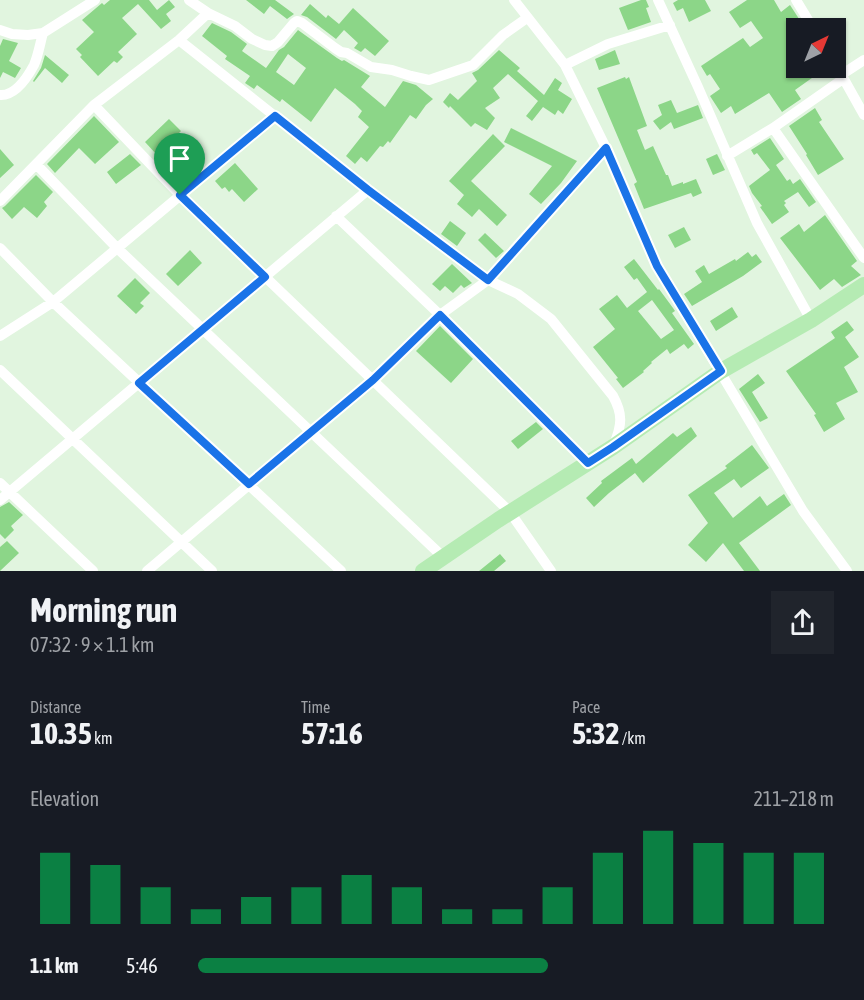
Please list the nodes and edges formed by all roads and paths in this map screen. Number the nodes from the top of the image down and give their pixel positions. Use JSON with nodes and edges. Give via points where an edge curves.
{"nodes":[{"id":1,"x":95,"y":0,"type":"edge"},
{"id":2,"x":189,"y":0,"type":"edge"},
{"id":3,"x":195,"y":0,"type":"edge"},
{"id":4,"x":209,"y":0,"type":"edge"},
{"id":5,"x":514,"y":0,"type":"edge"},
{"id":6,"x":658,"y":0,"type":"edge"},
{"id":7,"x":797,"y":0,"type":"edge"},
{"id":8,"x":208,"y":13,"type":"junction"},
{"id":9,"x":527,"y":18,"type":"junction"},
{"id":10,"x":807,"y":18,"type":"edge"},
{"id":11,"x":670,"y":25,"type":"junction"},
{"id":12,"x":0,"y":30,"type":"edge"},
{"id":13,"x":43,"y":33,"type":"junction"},
{"id":14,"x":180,"y":40,"type":"junction"},
{"id":15,"x":864,"y":60,"type":"edge"},
{"id":16,"x":565,"y":65,"type":"junction"},
{"id":17,"x":846,"y":70,"type":"edge"},
{"id":18,"x":834,"y":78,"type":"edge"},
{"id":19,"x":843,"y":78,"type":"edge"},
{"id":20,"x":0,"y":95,"type":"edge"},
{"id":21,"x":94,"y":105,"type":"junction"},
{"id":22,"x":275,"y":116,"type":"junction"},
{"id":23,"x":864,"y":116,"type":"edge"},
{"id":24,"x":773,"y":128,"type":"junction"},
{"id":25,"x":606,"y":148,"type":"junction"},
{"id":26,"x":727,"y":156,"type":"junction"},
{"id":27,"x":36,"y":164,"type":"junction"},
{"id":28,"x":368,"y":190,"type":"junction"},
{"id":29,"x":180,"y":195,"type":"junction"},
{"id":30,"x":0,"y":201,"type":"edge"},
{"id":31,"x":336,"y":216,"type":"junction"},
{"id":32,"x":0,"y":248,"type":"edge"},
{"id":33,"x":117,"y":248,"type":"junction"},
{"id":34,"x":864,"y":258,"type":"edge"},
{"id":35,"x":265,"y":277,"type":"junction"},
{"id":36,"x":488,"y":280,"type":"junction"},
{"id":37,"x":864,"y":285,"type":"edge"},
{"id":38,"x":53,"y":302,"type":"junction"},
{"id":39,"x":440,"y":315,"type":"junction"},
{"id":40,"x":811,"y":320,"type":"junction"},
{"id":41,"x":202,"y":329,"type":"junction"},
{"id":42,"x":0,"y":336,"type":"edge"},
{"id":43,"x":0,"y":370,"type":"edge"},
{"id":44,"x":721,"y":371,"type":"junction"},
{"id":45,"x":373,"y":380,"type":"junction"},
{"id":46,"x":139,"y":383,"type":"junction"},
{"id":47,"x":312,"y":431,"type":"junction"},
{"id":48,"x":72,"y":439,"type":"junction"},
{"id":49,"x":613,"y":447,"type":"junction"},
{"id":50,"x":588,"y":463,"type":"junction"},
{"id":51,"x":0,"y":483,"type":"edge"},
{"id":52,"x":249,"y":484,"type":"junction"},
{"id":53,"x":9,"y":492,"type":"junction"},
{"id":54,"x":0,"y":500,"type":"edge"},
{"id":55,"x":510,"y":512,"type":"junction"},
{"id":56,"x":182,"y":542,"type":"junction"},
{"id":57,"x":443,"y":557,"type":"junction"},
{"id":58,"x":93,"y":571,"type":"edge"},
{"id":59,"x":147,"y":571,"type":"edge"},
{"id":60,"x":212,"y":571,"type":"edge"},
{"id":61,"x":341,"y":571,"type":"edge"},
{"id":62,"x":423,"y":571,"type":"edge"},
{"id":63,"x":551,"y":571,"type":"edge"},
{"id":64,"x":847,"y":571,"type":"edge"}],
"edges":[{"from":1,"to":13,"type":"street"},
{"from":2,"to":8,"type":"street"},
{"from":3,"to":4,"type":"street"},
{"from":5,"to":9,"type":"street"},
{"from":6,"to":11,"type":"street"},
{"from":7,"to":10,"type":"street"},
{"from":8,"to":9,"type":"street","via":[[272,46],[297,21],[341,52],[371,67],[429,80],[473,65]]},
{"from":8,"to":14,"type":"street"},
{"from":9,"to":16,"type":"street"},
{"from":11,"to":16,"type":"street","via":[[608,44]]},
{"from":11,"to":26,"type":"street"},
{"from":12,"to":13,"type":"street","via":[[12,34]]},
{"from":13,"to":20,"type":"street","via":[[27,77],[13,92]]},
{"from":14,"to":21,"type":"street"},
{"from":14,"to":22,"type":"street"},
{"from":15,"to":17,"type":"street"},
{"from":16,"to":25,"type":"street"},
{"from":18,"to":24,"type":"street"},
{"from":19,"to":23,"type":"street"},
{"from":21,"to":27,"type":"street"},
{"from":21,"to":29,"type":"street"},
{"from":22,"to":28,"type":"street"},
{"from":22,"to":29,"type":"street"},
{"from":24,"to":26,"type":"street"},
{"from":24,"to":34,"type":"street"},
{"from":25,"to":36,"type":"street"},
{"from":25,"to":44,"type":"street","via":[[657,266]]},
{"from":26,"to":40,"type":"street"},
{"from":27,"to":30,"type":"street"},
{"from":27,"to":33,"type":"street"},
{"from":28,"to":31,"type":"street"},
{"from":28,"to":36,"type":"street"},
{"from":29,"to":33,"type":"street"},
{"from":29,"to":35,"type":"street"},
{"from":31,"to":35,"type":"street"},
{"from":31,"to":39,"type":"street"},
{"from":32,"to":38,"type":"street"},
{"from":33,"to":38,"type":"street"},
{"from":33,"to":41,"type":"street"},
{"from":35,"to":41,"type":"street"},
{"from":35,"to":45,"type":"street"},
{"from":36,"to":39,"type":"street"},
{"from":36,"to":49,"type":"street","via":[[518,294],[551,319],[613,396],[621,420]]},
{"from":37,"to":40,"type":"main road"},
{"from":38,"to":42,"type":"street"},
{"from":38,"to":46,"type":"street"},
{"from":39,"to":45,"type":"street"},
{"from":39,"to":50,"type":"street"},
{"from":40,"to":44,"type":"main road"},
{"from":41,"to":46,"type":"street"},
{"from":41,"to":47,"type":"street"},
{"from":43,"to":48,"type":"street"},
{"from":44,"to":49,"type":"main road"},
{"from":44,"to":64,"type":"street","via":[[803,511]]},
{"from":45,"to":47,"type":"street"},
{"from":45,"to":55,"type":"street"},
{"from":46,"to":48,"type":"street"},
{"from":46,"to":52,"type":"street"},
{"from":47,"to":52,"type":"street"},
{"from":47,"to":57,"type":"street"},
{"from":48,"to":53,"type":"street"},
{"from":48,"to":56,"type":"street"},
{"from":49,"to":50,"type":"main road"},
{"from":50,"to":55,"type":"main road"},
{"from":51,"to":53,"type":"street"},
{"from":52,"to":56,"type":"street"},
{"from":52,"to":61,"type":"street"},
{"from":53,"to":54,"type":"street"},
{"from":53,"to":58,"type":"street"},
{"from":55,"to":57,"type":"main road"},
{"from":55,"to":63,"type":"street"},
{"from":56,"to":59,"type":"street"},
{"from":56,"to":60,"type":"street"},
{"from":57,"to":62,"type":"main road"}]}
